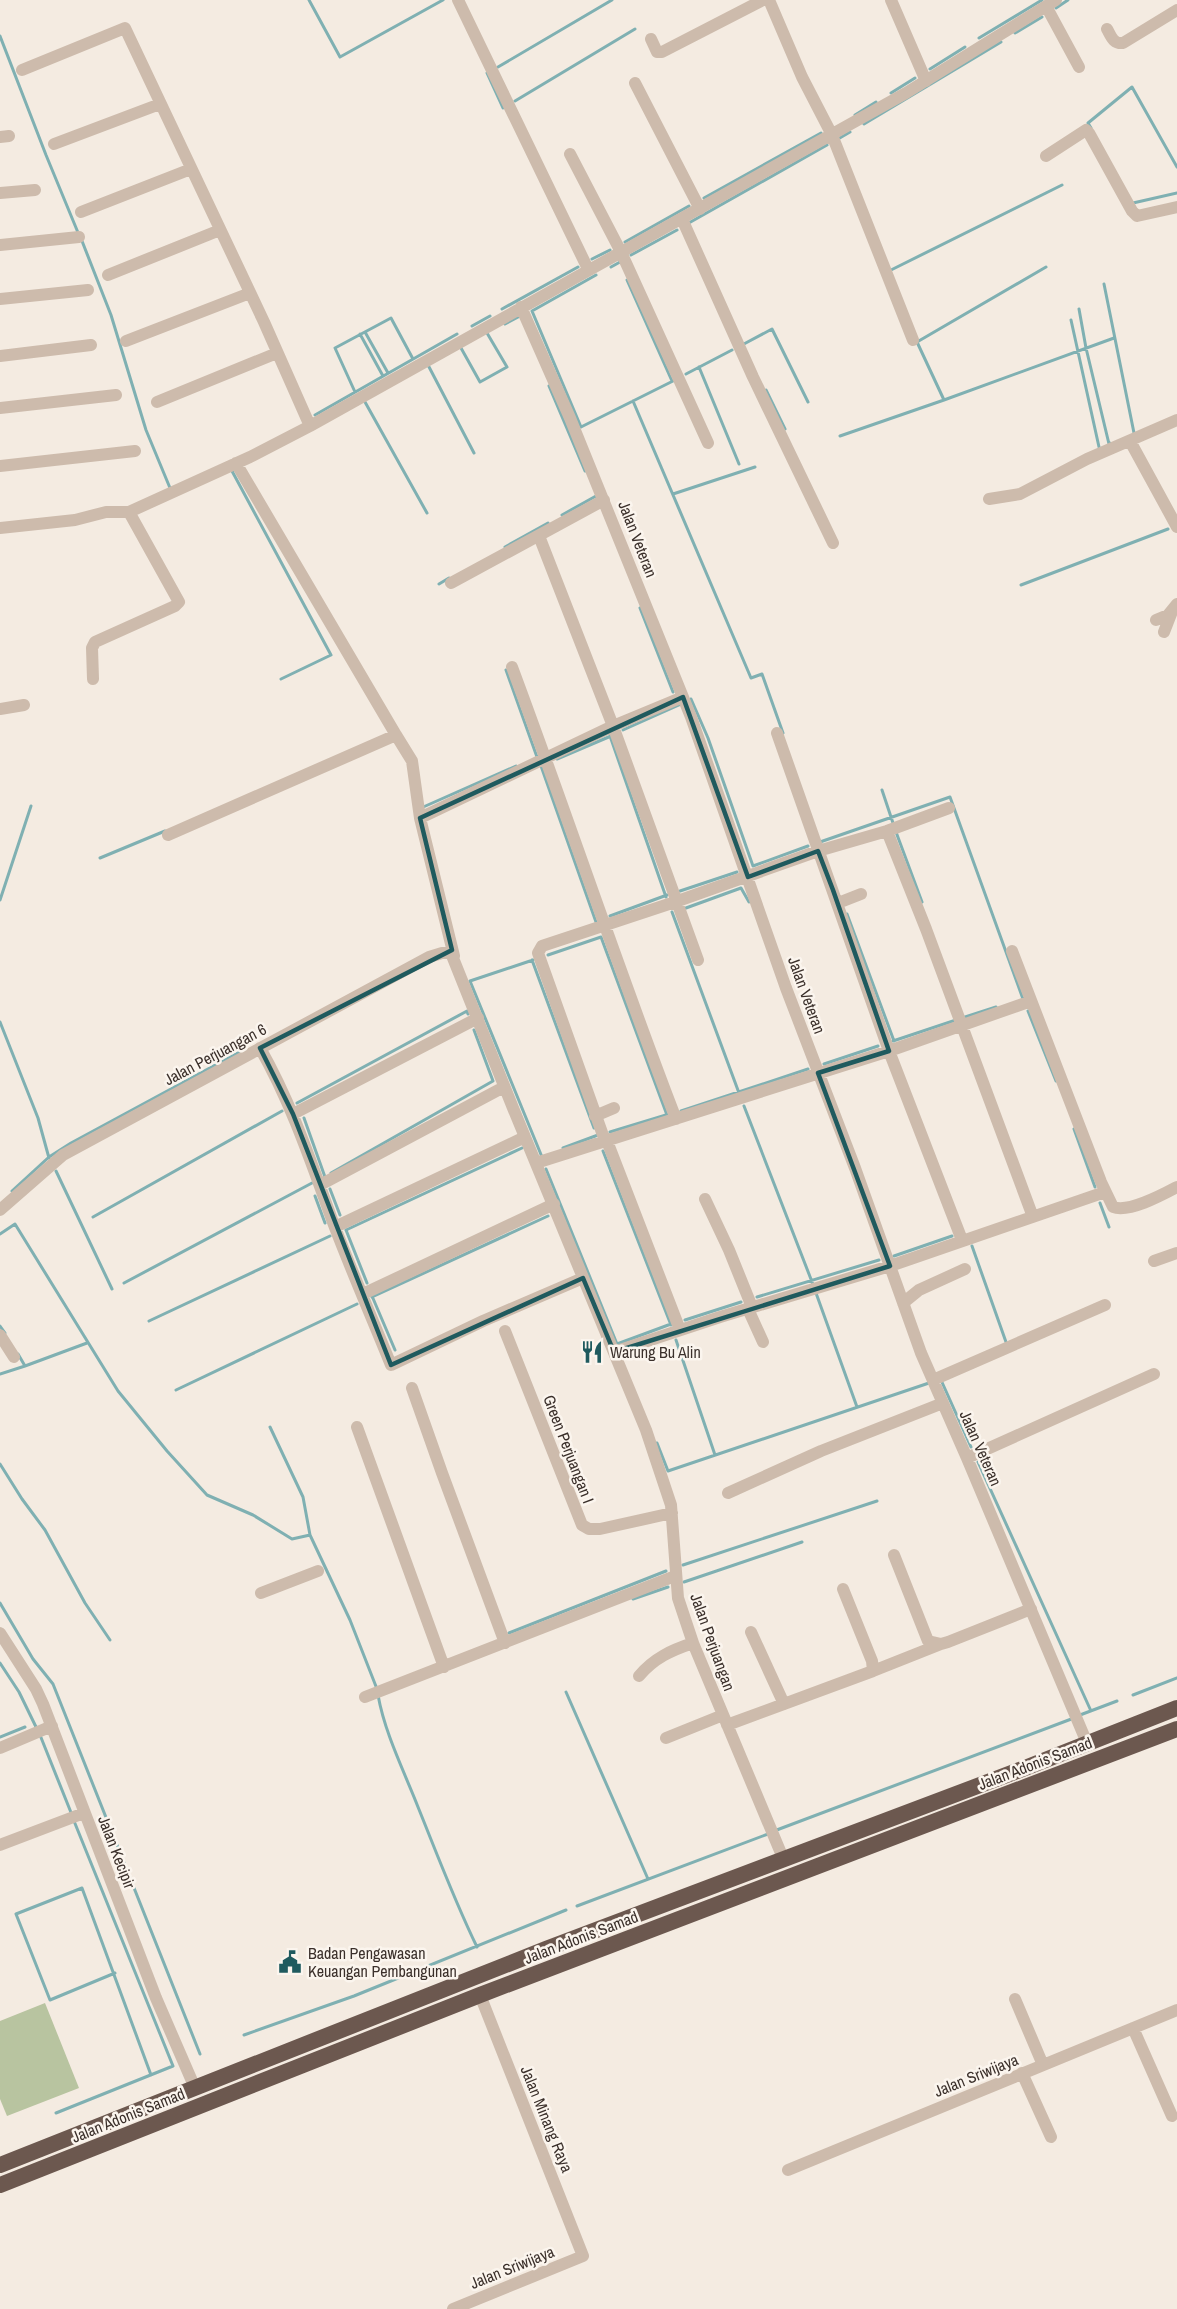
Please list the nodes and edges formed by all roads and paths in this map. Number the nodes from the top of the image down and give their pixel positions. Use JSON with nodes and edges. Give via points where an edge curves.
{"nodes":[{"id":1,"x":458,"y":0,"type":"edge"},
{"id":2,"x":763,"y":0,"type":"edge"},
{"id":3,"x":769,"y":0,"type":"edge"},
{"id":4,"x":891,"y":0,"type":"edge"},
{"id":5,"x":1051,"y":3,"type":"edge"},
{"id":6,"x":1177,"y":10,"type":"edge"},
{"id":7,"x":1107,"y":29,"type":"dead end"},
{"id":8,"x":651,"y":39,"type":"dead end"},
{"id":9,"x":1079,"y":67,"type":"dead end"},
{"id":10,"x":22,"y":70,"type":"dead end"},
{"id":11,"x":926,"y":81,"type":"junction"},
{"id":12,"x":635,"y":83,"type":"dead end"},
{"id":13,"x":160,"y":104,"type":"junction"},
{"id":14,"x":832,"y":135,"type":"junction"},
{"id":15,"x":54,"y":144,"type":"dead end"},
{"id":16,"x":570,"y":154,"type":"dead end"},
{"id":17,"x":1046,"y":156,"type":"dead end"},
{"id":18,"x":191,"y":169,"type":"junction"},
{"id":19,"x":35,"y":190,"type":"dead end"},
{"id":20,"x":0,"y":193,"type":"edge"},
{"id":21,"x":1177,"y":207,"type":"edge"},
{"id":22,"x":700,"y":209,"type":"junction"},
{"id":23,"x":81,"y":212,"type":"dead end"},
{"id":24,"x":682,"y":219,"type":"junction"},
{"id":25,"x":220,"y":230,"type":"junction"},
{"id":26,"x":79,"y":237,"type":"dead end"},
{"id":27,"x":0,"y":245,"type":"edge"},
{"id":28,"x":621,"y":252,"type":"junction"},
{"id":29,"x":588,"y":269,"type":"junction"},
{"id":30,"x":108,"y":275,"type":"dead end"},
{"id":31,"x":88,"y":290,"type":"dead end"},
{"id":32,"x":250,"y":293,"type":"junction"},
{"id":33,"x":0,"y":299,"type":"edge"},
{"id":34,"x":521,"y":307,"type":"junction"},
{"id":35,"x":913,"y":340,"type":"dead end"},
{"id":36,"x":126,"y":341,"type":"dead end"},
{"id":37,"x":91,"y":345,"type":"dead end"},
{"id":38,"x":277,"y":353,"type":"junction"},
{"id":39,"x":0,"y":356,"type":"edge"},
{"id":40,"x":116,"y":394,"type":"dead end"},
{"id":41,"x":157,"y":402,"type":"dead end"},
{"id":42,"x":0,"y":408,"type":"edge"},
{"id":43,"x":1177,"y":420,"type":"edge"},
{"id":44,"x":310,"y":426,"type":"junction"},
{"id":45,"x":1130,"y":441,"type":"junction"},
{"id":46,"x":708,"y":443,"type":"dead end"},
{"id":47,"x":135,"y":451,"type":"dead end"},
{"id":48,"x":236,"y":463,"type":"junction"},
{"id":49,"x":0,"y":466,"type":"edge"},
{"id":50,"x":989,"y":499,"type":"dead end"},
{"id":51,"x":604,"y":500,"type":"junction"},
{"id":52,"x":129,"y":512,"type":"junction"},
{"id":53,"x":1177,"y":527,"type":"edge"},
{"id":54,"x":0,"y":528,"type":"edge"},
{"id":55,"x":539,"y":536,"type":"junction"},
{"id":56,"x":833,"y":543,"type":"dead end"},
{"id":57,"x":451,"y":583,"type":"dead end"},
{"id":58,"x":1175,"y":606,"type":"edge"},
{"id":59,"x":1156,"y":620,"type":"dead end"},
{"id":60,"x":1164,"y":632,"type":"dead end"},
{"id":61,"x":512,"y":667,"type":"dead end"},
{"id":62,"x":93,"y":679,"type":"dead end"},
{"id":63,"x":683,"y":697,"type":"junction"},
{"id":64,"x":24,"y":705,"type":"dead end"},
{"id":65,"x":0,"y":709,"type":"edge"},
{"id":66,"x":613,"y":726,"type":"junction"},
{"id":67,"x":777,"y":733,"type":"dead end"},
{"id":68,"x":396,"y":735,"type":"junction"},
{"id":69,"x":546,"y":758,"type":"junction"},
{"id":70,"x":949,"y":808,"type":"dead end"},
{"id":71,"x":420,"y":818,"type":"junction"},
{"id":72,"x":887,"y":831,"type":"junction"},
{"id":73,"x":168,"y":835,"type":"dead end"},
{"id":74,"x":818,"y":851,"type":"junction"},
{"id":75,"x":748,"y":877,"type":"junction"},
{"id":76,"x":861,"y":894,"type":"dead end"},
{"id":77,"x":675,"y":902,"type":"junction"},
{"id":78,"x":838,"y":903,"type":"junction"},
{"id":79,"x":605,"y":926,"type":"junction"},
{"id":80,"x":1012,"y":951,"type":"dead end"},
{"id":81,"x":451,"y":955,"type":"junction"},
{"id":82,"x":698,"y":960,"type":"dead end"},
{"id":83,"x":1031,"y":1001,"type":"junction"},
{"id":84,"x":478,"y":1018,"type":"junction"},
{"id":85,"x":961,"y":1026,"type":"junction"},
{"id":86,"x":260,"y":1048,"type":"junction"},
{"id":87,"x":889,"y":1051,"type":"junction"},
{"id":88,"x":818,"y":1073,"type":"junction"},
{"id":89,"x":504,"y":1087,"type":"junction"},
{"id":90,"x":614,"y":1108,"type":"dead end"},
{"id":91,"x":293,"y":1114,"type":"junction"},
{"id":92,"x":595,"y":1116,"type":"junction"},
{"id":93,"x":675,"y":1119,"type":"junction"},
{"id":94,"x":525,"y":1137,"type":"junction"},
{"id":95,"x":606,"y":1141,"type":"junction"},
{"id":96,"x":536,"y":1163,"type":"junction"},
{"id":97,"x":320,"y":1185,"type":"junction"},
{"id":98,"x":1177,"y":1187,"type":"edge"},
{"id":99,"x":1105,"y":1192,"type":"junction"},
{"id":100,"x":705,"y":1198,"type":"dead end"},
{"id":101,"x":554,"y":1204,"type":"junction"},
{"id":102,"x":5,"y":1207,"type":"edge"},
{"id":103,"x":1033,"y":1217,"type":"junction"},
{"id":104,"x":335,"y":1227,"type":"junction"},
{"id":105,"x":962,"y":1240,"type":"junction"},
{"id":106,"x":1177,"y":1253,"type":"edge"},
{"id":107,"x":1154,"y":1261,"type":"dead end"},
{"id":108,"x":890,"y":1266,"type":"junction"},
{"id":109,"x":965,"y":1269,"type":"dead end"},
{"id":110,"x":583,"y":1278,"type":"junction"},
{"id":111,"x":363,"y":1294,"type":"junction"},
{"id":112,"x":903,"y":1303,"type":"junction"},
{"id":113,"x":1105,"y":1305,"type":"dead end"},
{"id":114,"x":750,"y":1308,"type":"junction"},
{"id":115,"x":680,"y":1330,"type":"junction"},
{"id":116,"x":505,"y":1331,"type":"dead end"},
{"id":117,"x":0,"y":1335,"type":"edge"},
{"id":118,"x":763,"y":1342,"type":"dead end"},
{"id":119,"x":614,"y":1352,"type":"junction"},
{"id":120,"x":14,"y":1357,"type":"dead end"},
{"id":121,"x":1154,"y":1374,"type":"dead end"},
{"id":122,"x":933,"y":1380,"type":"junction"},
{"id":123,"x":412,"y":1388,"type":"dead end"},
{"id":124,"x":943,"y":1403,"type":"junction"},
{"id":125,"x":357,"y":1427,"type":"dead end"},
{"id":126,"x":967,"y":1458,"type":"junction"},
{"id":127,"x":728,"y":1493,"type":"dead end"},
{"id":128,"x":672,"y":1513,"type":"junction"},
{"id":129,"x":894,"y":1555,"type":"dead end"},
{"id":130,"x":318,"y":1570,"type":"dead end"},
{"id":131,"x":675,"y":1576,"type":"junction"},
{"id":132,"x":843,"y":1589,"type":"dead end"},
{"id":133,"x":261,"y":1593,"type":"dead end"},
{"id":134,"x":1031,"y":1609,"type":"junction"},
{"id":135,"x":752,"y":1632,"type":"dead end"},
{"id":136,"x":0,"y":1633,"type":"edge"},
{"id":137,"x":505,"y":1643,"type":"junction"},
{"id":138,"x":693,"y":1643,"type":"junction"},
{"id":139,"x":940,"y":1644,"type":"junction"},
{"id":140,"x":444,"y":1667,"type":"junction"},
{"id":141,"x":873,"y":1671,"type":"junction"},
{"id":142,"x":639,"y":1676,"type":"dead end"},
{"id":143,"x":364,"y":1697,"type":"dead end"},
{"id":144,"x":784,"y":1704,"type":"junction"},
{"id":145,"x":1177,"y":1708,"type":"edge"},
{"id":146,"x":725,"y":1720,"type":"junction"},
{"id":147,"x":1177,"y":1728,"type":"edge"},
{"id":148,"x":42,"y":1730,"type":"junction"},
{"id":149,"x":666,"y":1738,"type":"dead end"},
{"id":150,"x":1087,"y":1743,"type":"junction"},
{"id":151,"x":0,"y":1748,"type":"edge"},
{"id":152,"x":1028,"y":1776,"type":"junction"},
{"id":153,"x":80,"y":1814,"type":"junction"},
{"id":154,"x":0,"y":1845,"type":"edge"},
{"id":155,"x":783,"y":1858,"type":"junction"},
{"id":156,"x":582,"y":1936,"type":"junction"},
{"id":157,"x":589,"y":1952,"type":"junction"},
{"id":158,"x":480,"y":1995,"type":"junction"},
{"id":159,"x":1015,"y":1999,"type":"dead end"},
{"id":160,"x":1177,"y":2010,"type":"edge"},
{"id":161,"x":1133,"y":2028,"type":"junction"},
{"id":162,"x":1043,"y":2065,"type":"junction"},
{"id":163,"x":1022,"y":2073,"type":"junction"},
{"id":164,"x":195,"y":2088,"type":"junction"},
{"id":165,"x":1172,"y":2116,"type":"dead end"},
{"id":166,"x":1051,"y":2137,"type":"dead end"},
{"id":167,"x":0,"y":2165,"type":"edge"},
{"id":168,"x":788,"y":2170,"type":"dead end"},
{"id":169,"x":0,"y":2185,"type":"edge"},
{"id":170,"x":584,"y":2256,"type":"joint"},
{"id":171,"x":453,"y":2309,"type":"edge"}],
"edges":[{"from":1,"to":29,"type":"street"},
{"from":2,"to":8,"type":"street","via":[[662,52],[657,52]]},
{"from":3,"to":14,"type":"street"},
{"from":4,"to":11,"type":"street"},
{"from":5,"to":9,"type":"street"},
{"from":5,"to":11,"type":"street"},
{"from":6,"to":7,"type":"street","via":[[1123,43],[1113,40]]},
{"from":10,"to":13,"type":"street","via":[[125,28]]},
{"from":11,"to":14,"type":"street"},
{"from":12,"to":22,"type":"street"},
{"from":13,"to":15,"type":"street"},
{"from":13,"to":18,"type":"street"},
{"from":14,"to":22,"type":"street"},
{"from":14,"to":35,"type":"street"},
{"from":16,"to":28,"type":"street"},
{"from":17,"to":21,"type":"street","via":[[1086,130],[1137,216]]},
{"from":18,"to":23,"type":"street"},
{"from":18,"to":25,"type":"street"},
{"from":19,"to":20,"type":"street"},
{"from":22,"to":24,"type":"street"},
{"from":24,"to":28,"type":"street"},
{"from":24,"to":56,"type":"street"},
{"from":25,"to":30,"type":"street"},
{"from":25,"to":32,"type":"street"},
{"from":26,"to":27,"type":"street"},
{"from":28,"to":29,"type":"street"},
{"from":28,"to":46,"type":"street"},
{"from":29,"to":34,"type":"street"},
{"from":31,"to":33,"type":"street"},
{"from":32,"to":36,"type":"street"},
{"from":32,"to":38,"type":"street"},
{"from":34,"to":44,"type":"street"},
{"from":34,"to":51,"type":"street","name":"Jalan Veteran"},
{"from":37,"to":39,"type":"street"},
{"from":38,"to":41,"type":"street"},
{"from":38,"to":44,"type":"street"},
{"from":40,"to":42,"type":"street"},
{"from":43,"to":45,"type":"street"},
{"from":44,"to":48,"type":"street"},
{"from":45,"to":50,"type":"street","via":[[1020,494]]},
{"from":45,"to":53,"type":"street"},
{"from":47,"to":49,"type":"street"},
{"from":48,"to":52,"type":"street"},
{"from":48,"to":68,"type":"street","name":"Jalan Perjuangan"},
{"from":51,"to":55,"type":"street"},
{"from":51,"to":63,"type":"street","name":"Jalan Veteran"},
{"from":52,"to":54,"type":"street"},
{"from":52,"to":62,"type":"street","via":[[179,602],[95,642]]},
{"from":55,"to":57,"type":"street"},
{"from":55,"to":66,"type":"street"},
{"from":58,"to":59,"type":"street","via":[[1168,615]]},
{"from":58,"to":60,"type":"street"},
{"from":61,"to":69,"type":"street"},
{"from":63,"to":66,"type":"street"},
{"from":63,"to":75,"type":"street","name":"Jalan Veteran"},
{"from":64,"to":65,"type":"street"},
{"from":66,"to":69,"type":"street"},
{"from":66,"to":77,"type":"street"},
{"from":67,"to":74,"type":"street"},
{"from":68,"to":71,"type":"street","name":"Jalan Perjuangan","via":[[412,761]]},
{"from":68,"to":73,"type":"street"},
{"from":69,"to":71,"type":"street"},
{"from":69,"to":79,"type":"street"},
{"from":70,"to":72,"type":"street"},
{"from":71,"to":81,"type":"street","name":"Jalan Perjuangan"},
{"from":72,"to":74,"type":"street"},
{"from":72,"to":85,"type":"street"},
{"from":74,"to":75,"type":"street"},
{"from":74,"to":78,"type":"street"},
{"from":75,"to":77,"type":"street"},
{"from":75,"to":88,"type":"street","name":"Jalan Veteran"},
{"from":76,"to":78,"type":"street"},
{"from":77,"to":79,"type":"street"},
{"from":77,"to":82,"type":"street"},
{"from":78,"to":87,"type":"street"},
{"from":79,"to":92,"type":"street","via":[[542,946],[538,953]]},
{"from":79,"to":93,"type":"street"},
{"from":80,"to":83,"type":"street"},
{"from":81,"to":84,"type":"street","name":"Jalan Perjuangan"},
{"from":81,"to":86,"type":"street","name":"Jalan Perjuangan 6","via":[[429,957]]},
{"from":83,"to":85,"type":"street"},
{"from":83,"to":99,"type":"street"},
{"from":84,"to":89,"type":"street","name":"Jalan Perjuangan"},
{"from":84,"to":91,"type":"street"},
{"from":85,"to":87,"type":"street"},
{"from":85,"to":103,"type":"street"},
{"from":86,"to":91,"type":"street"},
{"from":86,"to":102,"type":"street","name":"Jalan Perjuangan 6","via":[[63,1155]]},
{"from":87,"to":88,"type":"street"},
{"from":87,"to":105,"type":"street"},
{"from":88,"to":93,"type":"street"},
{"from":88,"to":108,"type":"street","name":"Jalan Veteran"},
{"from":89,"to":94,"type":"street","name":"Jalan Perjuangan"},
{"from":89,"to":97,"type":"street"},
{"from":90,"to":92,"type":"street"},
{"from":91,"to":97,"type":"street"},
{"from":92,"to":95,"type":"street"},
{"from":93,"to":95,"type":"street"},
{"from":94,"to":96,"type":"street","name":"Jalan Perjuangan"},
{"from":94,"to":104,"type":"street"},
{"from":95,"to":96,"type":"street"},
{"from":95,"to":115,"type":"street"},
{"from":96,"to":101,"type":"street","name":"Jalan Perjuangan"},
{"from":97,"to":104,"type":"street"},
{"from":98,"to":99,"type":"street","via":[[1149,1201],[1117,1209]]},
{"from":99,"to":103,"type":"street"},
{"from":100,"to":114,"type":"street"},
{"from":101,"to":110,"type":"street","name":"Jalan Perjuangan"},
{"from":101,"to":111,"type":"street"},
{"from":103,"to":105,"type":"street"},
{"from":104,"to":111,"type":"street"},
{"from":105,"to":108,"type":"street"},
{"from":106,"to":107,"type":"street"},
{"from":108,"to":112,"type":"street","name":"Jalan Veteran"},
{"from":108,"to":114,"type":"street"},
{"from":109,"to":112,"type":"street","via":[[919,1290]]},
{"from":110,"to":111,"type":"street","via":[[391,1365]]},
{"from":110,"to":119,"type":"street","name":"Jalan Perjuangan"},
{"from":112,"to":122,"type":"street","name":"Jalan Veteran"},
{"from":113,"to":122,"type":"street"},
{"from":114,"to":115,"type":"street"},
{"from":114,"to":118,"type":"street"},
{"from":115,"to":119,"type":"street"},
{"from":116,"to":128,"type":"street","name":"Green Perjuangan I","via":[[582,1525],[600,1529]]},
{"from":117,"to":120,"type":"street"},
{"from":119,"to":128,"type":"street","name":"Jalan Perjuangan","via":[[646,1430]]},
{"from":121,"to":126,"type":"street"},
{"from":122,"to":124,"type":"street","name":"Jalan Veteran"},
{"from":123,"to":137,"type":"street"},
{"from":124,"to":126,"type":"street","name":"Jalan Veteran"},
{"from":124,"to":127,"type":"street"},
{"from":125,"to":140,"type":"street"},
{"from":126,"to":134,"type":"street","name":"Jalan Veteran"},
{"from":128,"to":131,"type":"street","name":"Jalan Perjuangan"},
{"from":129,"to":139,"type":"street","via":[[928,1641]]},
{"from":130,"to":133,"type":"street"},
{"from":131,"to":137,"type":"street"},
{"from":131,"to":138,"type":"street","name":"Jalan Perjuangan"},
{"from":132,"to":141,"type":"street"},
{"from":134,"to":139,"type":"street"},
{"from":134,"to":150,"type":"street","name":"Jalan Veteran"},
{"from":135,"to":144,"type":"street"},
{"from":136,"to":148,"type":"street","name":"Jalan Kecipir","via":[[36,1689]]},
{"from":137,"to":140,"type":"street"},
{"from":138,"to":142,"type":"street","via":[[650,1663]]},
{"from":138,"to":146,"type":"street","name":"Jalan Perjuangan"},
{"from":139,"to":141,"type":"street"},
{"from":140,"to":143,"type":"street"},
{"from":141,"to":144,"type":"street"},
{"from":144,"to":146,"type":"street"},
{"from":145,"to":150,"type":"highway"},
{"from":146,"to":149,"type":"street"},
{"from":146,"to":155,"type":"street","name":"Jalan Perjuangan"},
{"from":147,"to":152,"type":"highway","name":"Jalan Adonis Samad"},
{"from":148,"to":151,"type":"street"},
{"from":148,"to":153,"type":"street","name":"Jalan Kecipir"},
{"from":150,"to":152,"type":"highway"},
{"from":152,"to":155,"type":"highway"},
{"from":152,"to":157,"type":"highway","name":"Jalan Adonis Samad"},
{"from":153,"to":154,"type":"street"},
{"from":153,"to":164,"type":"street","name":"Jalan Kecipir"},
{"from":155,"to":156,"type":"highway"},
{"from":156,"to":157,"type":"highway"},
{"from":156,"to":164,"type":"highway"},
{"from":157,"to":158,"type":"highway","name":"Jalan Adonis Samad"},
{"from":158,"to":169,"type":"highway","name":"Jalan Adonis Samad"},
{"from":158,"to":170,"type":"street","name":"Jalan Minang Raya"},
{"from":159,"to":162,"type":"street"},
{"from":160,"to":161,"type":"street","name":"Jalan Sriwijaya"},
{"from":161,"to":162,"type":"street","name":"Jalan Sriwijaya"},
{"from":161,"to":165,"type":"street"},
{"from":162,"to":163,"type":"street","name":"Jalan Sriwijaya"},
{"from":163,"to":166,"type":"street"},
{"from":163,"to":168,"type":"street","name":"Jalan Sriwijaya"},
{"from":164,"to":167,"type":"highway"},
{"from":170,"to":171,"type":"street","name":"Jalan Sriwijaya"}]}
